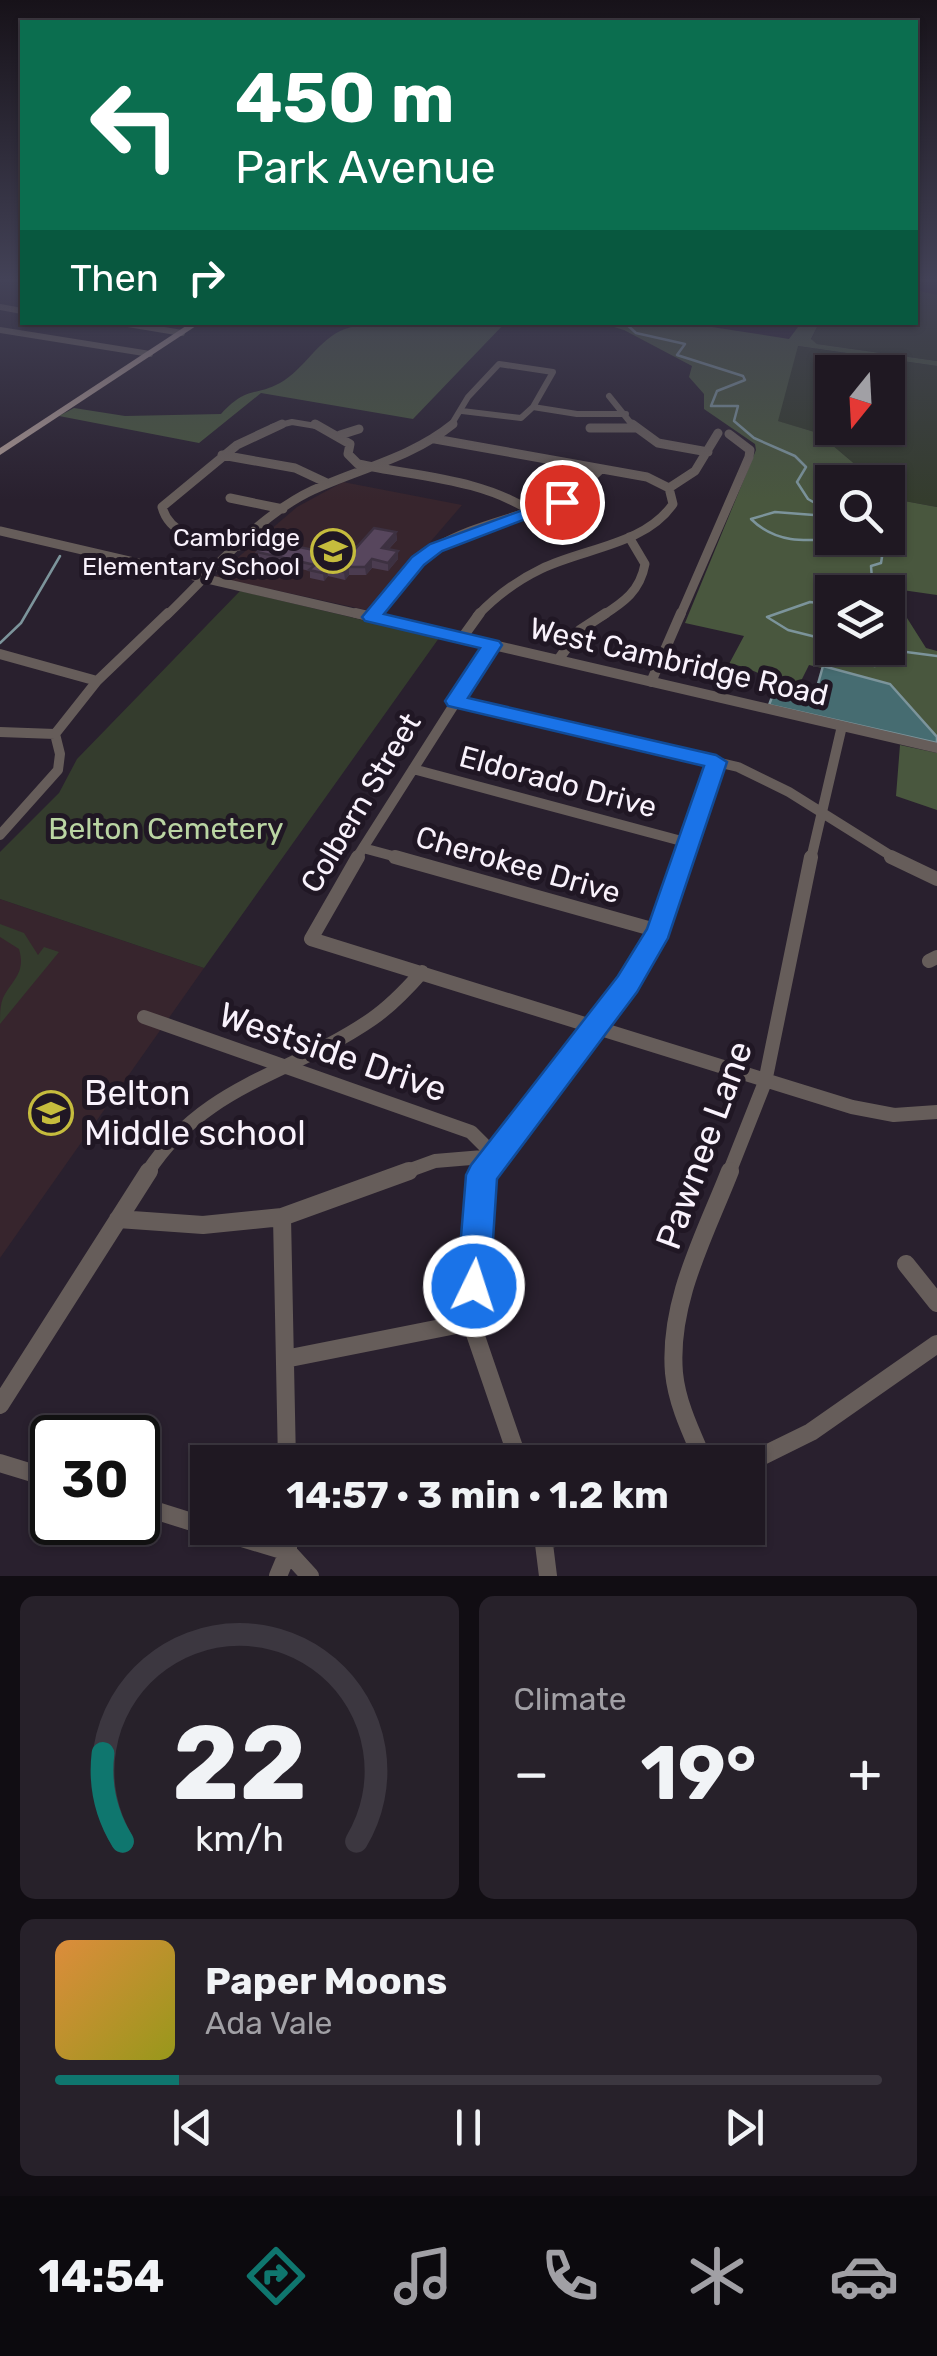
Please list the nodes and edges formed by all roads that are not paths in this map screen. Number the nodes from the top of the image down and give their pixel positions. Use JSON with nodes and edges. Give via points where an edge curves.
{"nodes":[{"id":1,"x":141,"y":353,"type":"edge"},
{"id":2,"x":150,"y":354,"type":"joint"},
{"id":3,"x":610,"y":396,"type":"dead end"},
{"id":4,"x":533,"y":407,"type":"junction"},
{"id":5,"x":462,"y":411,"type":"junction"},
{"id":6,"x":626,"y":414,"type":"junction"},
{"id":7,"x":590,"y":428,"type":"dead end"},
{"id":8,"x":635,"y":428,"type":"junction"},
{"id":9,"x":359,"y":429,"type":"dead end"},
{"id":10,"x":718,"y":433,"type":"dead end"},
{"id":11,"x":729,"y":434,"type":"dead end"},
{"id":12,"x":340,"y":435,"type":"junction"},
{"id":13,"x":436,"y":439,"type":"junction"},
{"id":14,"x":0,"y":452,"type":"edge"},
{"id":15,"x":708,"y":452,"type":"junction"},
{"id":16,"x":222,"y":455,"type":"junction"},
{"id":17,"x":369,"y":467,"type":"junction"},
{"id":18,"x":601,"y":469,"type":"junction"},
{"id":19,"x":327,"y":483,"type":"junction"},
{"id":20,"x":669,"y":488,"type":"junction"},
{"id":21,"x":230,"y":498,"type":"dead end"},
{"id":22,"x":283,"y":509,"type":"junction"},
{"id":23,"x":534,"y":513,"type":"junction"},
{"id":24,"x":0,"y":531,"type":"edge"},
{"id":25,"x":629,"y":537,"type":"junction"},
{"id":26,"x":240,"y":546,"type":"junction"},
{"id":27,"x":202,"y":578,"type":"junction"},
{"id":28,"x":372,"y":617,"type":"junction"},
{"id":29,"x":462,"y":638,"type":"junction"},
{"id":30,"x":492,"y":645,"type":"junction"},
{"id":31,"x":0,"y":654,"type":"edge"},
{"id":32,"x":558,"y":660,"type":"junction"},
{"id":33,"x":97,"y":681,"type":"junction"},
{"id":34,"x":651,"y":682,"type":"junction"},
{"id":35,"x":455,"y":701,"type":"junction"},
{"id":36,"x":842,"y":726,"type":"junction"},
{"id":37,"x":0,"y":732,"type":"edge"},
{"id":38,"x":55,"y":734,"type":"junction"},
{"id":39,"x":937,"y":748,"type":"edge"},
{"id":40,"x":716,"y":762,"type":"junction"},
{"id":41,"x":414,"y":769,"type":"junction"},
{"id":42,"x":820,"y":814,"type":"junction"},
{"id":43,"x":0,"y":835,"type":"edge"},
{"id":44,"x":689,"y":843,"type":"junction"},
{"id":45,"x":363,"y":848,"type":"junction"},
{"id":46,"x":937,"y":879,"type":"edge"},
{"id":47,"x":659,"y":931,"type":"junction"},
{"id":48,"x":422,"y":972,"type":"junction"},
{"id":49,"x":144,"y":1016,"type":"dead end"},
{"id":50,"x":594,"y":1029,"type":"junction"},
{"id":51,"x":283,"y":1068,"type":"junction"},
{"id":52,"x":765,"y":1082,"type":"junction"},
{"id":53,"x":937,"y":1112,"type":"edge"},
{"id":54,"x":495,"y":1156,"type":"junction"},
{"id":55,"x":282,"y":1217,"type":"junction"},
{"id":56,"x":118,"y":1219,"type":"junction"},
{"id":57,"x":906,"y":1264,"type":"dead end"},
{"id":58,"x":937,"y":1303,"type":"edge"},
{"id":59,"x":471,"y":1322,"type":"junction"},
{"id":60,"x":937,"y":1344,"type":"edge"},
{"id":61,"x":285,"y":1358,"type":"junction"},
{"id":62,"x":0,"y":1404,"type":"edge"},
{"id":63,"x":287,"y":1445,"type":"edge"},
{"id":64,"x":513,"y":1445,"type":"edge"},
{"id":65,"x":697,"y":1445,"type":"edge"},
{"id":66,"x":765,"y":1455,"type":"edge"},
{"id":67,"x":0,"y":1463,"type":"edge"},
{"id":68,"x":30,"y":1472,"type":"edge"},
{"id":69,"x":160,"y":1513,"type":"edge"},
{"id":70,"x":190,"y":1522,"type":"edge"},
{"id":71,"x":266,"y":1545,"type":"edge"},
{"id":72,"x":288,"y":1545,"type":"edge"},
{"id":73,"x":545,"y":1545,"type":"edge"},
{"id":74,"x":288,"y":1552,"type":"junction"},
{"id":75,"x":278,"y":1576,"type":"edge"},
{"id":76,"x":310,"y":1576,"type":"edge"},
{"id":77,"x":548,"y":1576,"type":"edge"}],
"edges":[{"from":1,"to":2,"type":"street"},
{"from":2,"to":14,"type":"main road"},
{"from":3,"to":6,"type":"street"},
{"from":4,"to":5,"type":"street","via":[[521,418]]},
{"from":4,"to":5,"type":"street","via":[[553,372],[499,364]]},
{"from":4,"to":6,"type":"street"},
{"from":5,"to":13,"type":"street"},
{"from":6,"to":8,"type":"street"},
{"from":7,"to":8,"type":"street"},
{"from":8,"to":15,"type":"street","via":[[658,443]]},
{"from":9,"to":12,"type":"street"},
{"from":10,"to":15,"type":"street"},
{"from":11,"to":34,"type":"street","via":[[750,450],[749,457]]},
{"from":12,"to":16,"type":"street","via":[[289,419],[249,434]]},
{"from":12,"to":17,"type":"street","via":[[350,444],[350,458]]},
{"from":13,"to":17,"type":"street"},
{"from":13,"to":18,"type":"street"},
{"from":15,"to":20,"type":"street","via":[[691,475]]},
{"from":16,"to":19,"type":"street","via":[[295,468]]},
{"from":16,"to":26,"type":"street","via":[[161,512],[172,528]]},
{"from":17,"to":19,"type":"street"},
{"from":17,"to":23,"type":"street","via":[[486,489]]},
{"from":18,"to":20,"type":"street"},
{"from":18,"to":23,"type":"street","via":[[578,492]]},
{"from":19,"to":22,"type":"street"},
{"from":20,"to":25,"type":"street","via":[[667,516]]},
{"from":21,"to":22,"type":"street"},
{"from":22,"to":26,"type":"street"},
{"from":23,"to":28,"type":"street","via":[[436,548]]},
{"from":24,"to":27,"type":"street","name":"West Cambridge Road"},
{"from":25,"to":29,"type":"street","via":[[516,579],[481,609]]},
{"from":25,"to":32,"type":"street","via":[[645,564],[640,587],[576,632]]},
{"from":26,"to":27,"type":"street"},
{"from":27,"to":28,"type":"street","name":"West Cambridge Road"},
{"from":27,"to":33,"type":"street"},
{"from":28,"to":29,"type":"street","name":"West Cambridge Road"},
{"from":29,"to":30,"type":"street","name":"West Cambridge Road"},
{"from":30,"to":32,"type":"street","name":"West Cambridge Road"},
{"from":30,"to":35,"type":"street","name":"Colbern Street"},
{"from":31,"to":33,"type":"street"},
{"from":32,"to":34,"type":"street","name":"West Cambridge Road"},
{"from":33,"to":38,"type":"street"},
{"from":34,"to":36,"type":"street","name":"West Cambridge Road"},
{"from":35,"to":40,"type":"street"},
{"from":35,"to":41,"type":"street","name":"Colbern Street"},
{"from":36,"to":39,"type":"street","name":"West Cambridge Road"},
{"from":36,"to":42,"type":"street","name":"Pawnee Lane"},
{"from":37,"to":38,"type":"street"},
{"from":38,"to":43,"type":"street","via":[[58,770]]},
{"from":40,"to":42,"type":"street","via":[[769,780]]},
{"from":40,"to":44,"type":"street"},
{"from":41,"to":44,"type":"street","name":"Eldorado Drive"},
{"from":41,"to":45,"type":"street","name":"Colbern Street"},
{"from":42,"to":46,"type":"street"},
{"from":42,"to":52,"type":"street","name":"Pawnee Lane"},
{"from":44,"to":47,"type":"street"},
{"from":45,"to":47,"type":"street","name":"Cherokee Drive"},
{"from":45,"to":48,"type":"street","name":"Colbern Street","via":[[311,939]]},
{"from":47,"to":50,"type":"street"},
{"from":48,"to":50,"type":"street"},
{"from":48,"to":51,"type":"street","via":[[365,1024]]},
{"from":49,"to":51,"type":"street","name":"Westside Drive"},
{"from":50,"to":52,"type":"street"},
{"from":50,"to":54,"type":"street"},
{"from":51,"to":54,"type":"street","name":"Westside Drive","via":[[471,1132]]},
{"from":51,"to":56,"type":"street","via":[[185,1122]]},
{"from":52,"to":53,"type":"street","via":[[871,1112]]},
{"from":52,"to":65,"type":"street","name":"Pawnee Lane","via":[[674,1319],[679,1399]]},
{"from":54,"to":55,"type":"street","via":[[435,1161]]},
{"from":54,"to":59,"type":"street","via":[[482,1175]]},
{"from":55,"to":56,"type":"street","via":[[202,1225]]},
{"from":55,"to":61,"type":"street"},
{"from":56,"to":62,"type":"street"},
{"from":57,"to":58,"type":"street"},
{"from":59,"to":61,"type":"street"},
{"from":59,"to":64,"type":"street"},
{"from":60,"to":66,"type":"street","via":[[811,1432]]},
{"from":61,"to":63,"type":"street"},
{"from":67,"to":68,"type":"street"},
{"from":69,"to":70,"type":"street"},
{"from":71,"to":74,"type":"street"},
{"from":72,"to":74,"type":"street"},
{"from":73,"to":77,"type":"street"},
{"from":74,"to":75,"type":"street"},
{"from":74,"to":76,"type":"street"}]}
